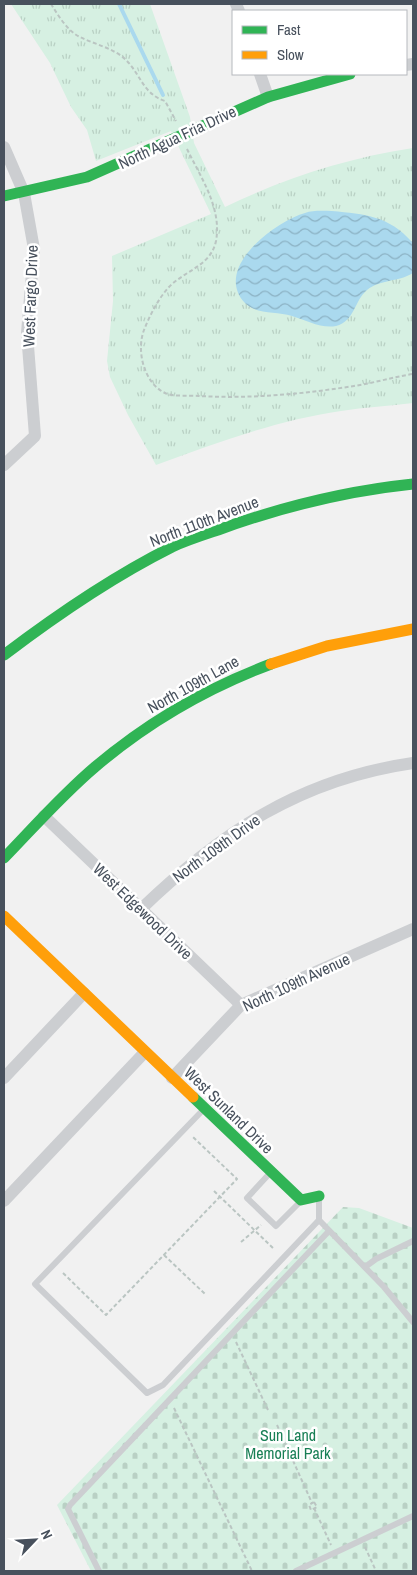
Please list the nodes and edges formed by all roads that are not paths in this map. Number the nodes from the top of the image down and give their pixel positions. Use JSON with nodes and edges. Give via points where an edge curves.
{"nodes":[{"id":1,"x":260,"y":75,"type":"edge"},
{"id":2,"x":346,"y":75,"type":"edge"},
{"id":3,"x":268,"y":97,"type":"junction"},
{"id":4,"x":4,"y":147,"type":"edge"},
{"id":5,"x":24,"y":193,"type":"junction"},
{"id":6,"x":4,"y":196,"type":"edge"},
{"id":7,"x":4,"y":465,"type":"edge"},
{"id":8,"x":413,"y":484,"type":"edge"},
{"id":9,"x":413,"y":629,"type":"edge"},
{"id":10,"x":4,"y":656,"type":"edge"},
{"id":11,"x":413,"y":763,"type":"edge"},
{"id":12,"x":44,"y":816,"type":"junction"},
{"id":13,"x":4,"y":858,"type":"edge"},
{"id":14,"x":141,"y":909,"type":"junction"},
{"id":15,"x":4,"y":916,"type":"edge"},
{"id":16,"x":413,"y":929,"type":"edge"},
{"id":17,"x":84,"y":993,"type":"junction"},
{"id":18,"x":241,"y":1005,"type":"junction"},
{"id":19,"x":144,"y":1053,"type":"junction"},
{"id":20,"x":4,"y":1078,"type":"edge"},
{"id":21,"x":172,"y":1078,"type":"junction"},
{"id":22,"x":204,"y":1109,"type":"junction"},
{"id":23,"x":271,"y":1172,"type":"junction"},
{"id":24,"x":318,"y":1196,"type":"joint"},
{"id":25,"x":301,"y":1200,"type":"junction"},
{"id":26,"x":4,"y":1201,"type":"edge"},
{"id":27,"x":319,"y":1220,"type":"junction"},
{"id":28,"x":330,"y":1231,"type":"junction"},
{"id":29,"x":413,"y":1241,"type":"edge"},
{"id":30,"x":365,"y":1268,"type":"junction"},
{"id":31,"x":413,"y":1322,"type":"edge"},
{"id":32,"x":413,"y":1516,"type":"edge"},
{"id":33,"x":99,"y":1571,"type":"edge"},
{"id":34,"x":296,"y":1571,"type":"edge"}],
"edges":[{"from":1,"to":3,"type":"street"},
{"from":2,"to":3,"type":"street","name":"North Agua Fria Drive"},
{"from":3,"to":5,"type":"street","name":"North Agua Fria Drive","via":[[120,164],[86,177]]},
{"from":4,"to":5,"type":"street","name":"West Fargo Drive"},
{"from":5,"to":6,"type":"street","name":"North Agua Fria Drive"},
{"from":5,"to":7,"type":"street","name":"West Fargo Drive","via":[[34,249],[27,333],[36,436]]},
{"from":8,"to":10,"type":"street","name":"North 110th Avenue","via":[[367,489],[262,514],[174,546],[58,614]]},
{"from":9,"to":12,"type":"street","name":"North 109th Lane","via":[[366,635],[293,654],[227,680],[166,715],[111,755]]},
{"from":11,"to":14,"type":"street","name":"North 109th Drive","via":[[335,782],[285,801],[239,827],[182,869]]},
{"from":12,"to":13,"type":"street","name":"North 109th Lane"},
{"from":12,"to":14,"type":"street","name":"West Edgewood Drive"},
{"from":14,"to":18,"type":"street","name":"West Edgewood Drive"},
{"from":15,"to":17,"type":"street","name":"West Sunland Drive"},
{"from":16,"to":18,"type":"street","name":"North 109th Avenue"},
{"from":17,"to":19,"type":"street","name":"West Sunland Drive"},
{"from":17,"to":20,"type":"street"},
{"from":18,"to":21,"type":"street","name":"North 109th Avenue"},
{"from":19,"to":21,"type":"street","name":"West Sunland Drive"},
{"from":19,"to":26,"type":"street"},
{"from":21,"to":22,"type":"street","name":"West Sunland Drive"},
{"from":22,"to":23,"type":"street","name":"West Sunland Drive"},
{"from":22,"to":27,"type":"lane","via":[[35,1284],[147,1393],[163,1385]]},
{"from":23,"to":25,"type":"street","name":"West Sunland Drive"},
{"from":23,"to":25,"type":"lane","via":[[247,1198],[276,1226]]},
{"from":24,"to":25,"type":"street"},
{"from":24,"to":27,"type":"lane"},
{"from":27,"to":28,"type":"lane"},
{"from":28,"to":30,"type":"lane"},
{"from":28,"to":33,"type":"lane","via":[[70,1505],[68,1509],[74,1523]]},
{"from":29,"to":30,"type":"lane"},
{"from":30,"to":31,"type":"lane"},
{"from":32,"to":34,"type":"lane"}]}
